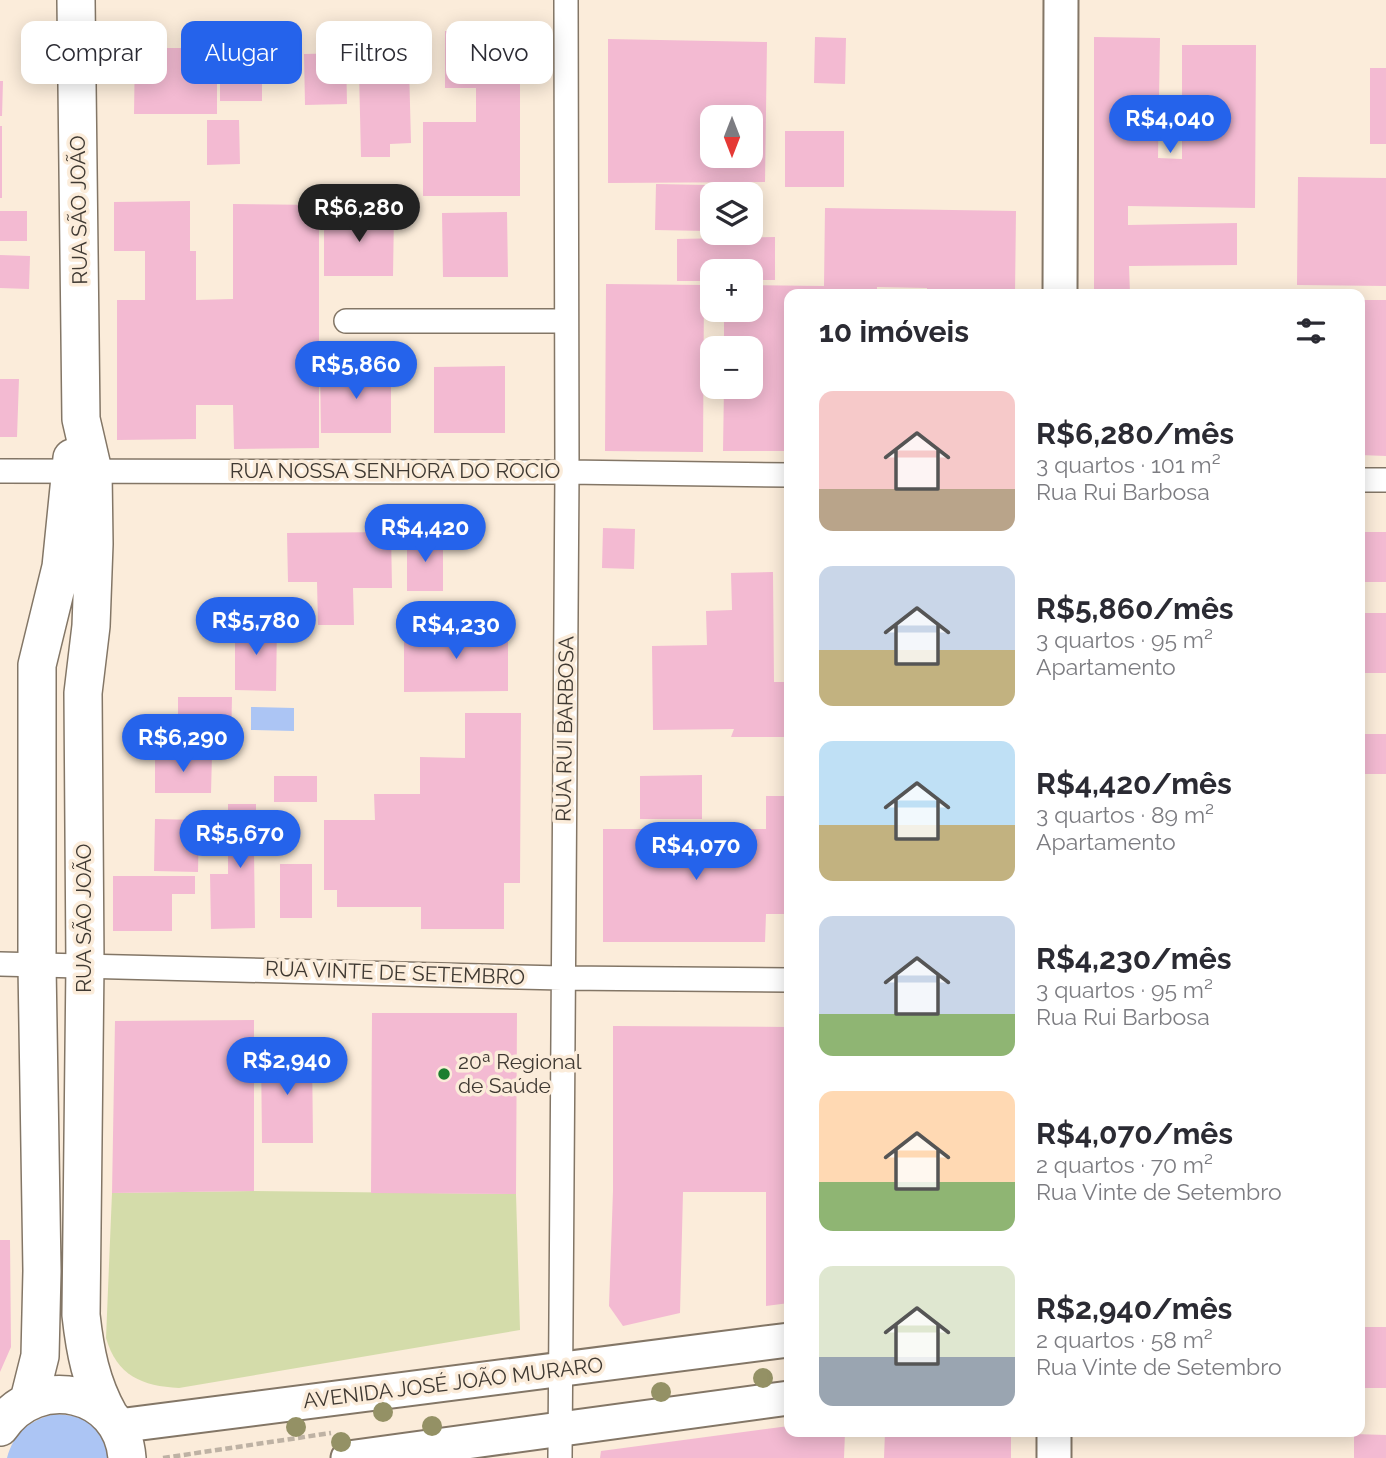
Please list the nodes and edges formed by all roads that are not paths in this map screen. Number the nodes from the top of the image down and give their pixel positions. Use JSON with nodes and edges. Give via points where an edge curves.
{"nodes":[{"id":1,"x":76,"y":0,"type":"edge"},
{"id":2,"x":566,"y":0,"type":"edge"},
{"id":3,"x":1060,"y":0,"type":"edge"},
{"id":4,"x":1060,"y":289,"type":"edge"},
{"id":5,"x":346,"y":321,"type":"dead end"},
{"id":6,"x":566,"y":321,"type":"junction"},
{"id":7,"x":0,"y":471,"type":"edge"},
{"id":8,"x":81,"y":471,"type":"junction"},
{"id":9,"x":567,"y":472,"type":"junction"},
{"id":10,"x":784,"y":475,"type":"edge"},
{"id":11,"x":1365,"y":481,"type":"edge"},
{"id":12,"x":1386,"y":481,"type":"edge"},
{"id":13,"x":36,"y":891,"type":"junction"},
{"id":14,"x":85,"y":892,"type":"junction"},
{"id":15,"x":0,"y":964,"type":"edge"},
{"id":16,"x":37,"y":964,"type":"junction"},
{"id":17,"x":85,"y":964,"type":"junction"},
{"id":18,"x":562,"y":978,"type":"junction"},
{"id":19,"x":784,"y":980,"type":"edge"},
{"id":20,"x":38,"y":1030,"type":"junction"},
{"id":21,"x":84,"y":1031,"type":"junction"},
{"id":22,"x":784,"y":1341,"type":"edge"},
{"id":23,"x":560,"y":1369,"type":"junction"},
{"id":24,"x":784,"y":1399,"type":"edge"},
{"id":25,"x":29,"y":1400,"type":"junction"},
{"id":26,"x":0,"y":1427,"type":"edge"},
{"id":27,"x":118,"y":1433,"type":"edge"},
{"id":28,"x":1054,"y":1437,"type":"edge"},
{"id":29,"x":560,"y":1443,"type":"edge"},
{"id":30,"x":348,"y":1458,"type":"edge"},
{"id":31,"x":1054,"y":1458,"type":"edge"}],
"edges":[{"from":1,"to":8,"type":"main road","name":"RUA SÃO JOÃO"},
{"from":2,"to":6,"type":"street","name":"RUA RUI BARBOSA"},
{"from":3,"to":4,"type":"street"},
{"from":5,"to":6,"type":"street"},
{"from":6,"to":9,"type":"street","name":"RUA RUI BARBOSA"},
{"from":7,"to":8,"type":"street","name":"RUA NOSSA SENHORA DO ROCIO"},
{"from":8,"to":9,"type":"street","name":"RUA NOSSA SENHORA DO ROCIO"},
{"from":8,"to":13,"type":"main road","name":"RUA SÃO JOÃO","via":[[37,665]]},
{"from":8,"to":14,"type":"main road","name":"RUA SÃO JOÃO","via":[[94,544],[83,694]]},
{"from":9,"to":10,"type":"street","name":"RUA NOSSA SENHORA DO ROCIO"},
{"from":9,"to":18,"type":"street","name":"RUA RUI BARBOSA"},
{"from":11,"to":12,"type":"street"},
{"from":13,"to":14,"type":"main road","via":[[49,902],[61,904]]},
{"from":13,"to":16,"type":"main road","name":"RUA SÃO JOÃO"},
{"from":14,"to":17,"type":"main road","name":"RUA SÃO JOÃO"},
{"from":15,"to":16,"type":"street","name":"RUA VINTE DE SETEMBRO"},
{"from":16,"to":17,"type":"street","name":"RUA VINTE DE SETEMBRO"},
{"from":16,"to":20,"type":"main road","name":"RUA SÃO JOÃO"},
{"from":17,"to":18,"type":"street","name":"RUA VINTE DE SETEMBRO"},
{"from":17,"to":21,"type":"main road","name":"RUA SÃO JOÃO"},
{"from":18,"to":19,"type":"street","name":"RUA VINTE DE SETEMBRO"},
{"from":18,"to":23,"type":"street","name":"RUA RUI BARBOSA"},
{"from":20,"to":21,"type":"main road","via":[[49,1021],[61,1020]]},
{"from":20,"to":25,"type":"main road","name":"RUA SÃO JOÃO","via":[[40,1356]]},
{"from":21,"to":27,"type":"main road","name":"RUA SÃO JOÃO","via":[[81,1315],[92,1379]]},
{"from":22,"to":23,"type":"street","name":"AVENIDA JOSÉ JOÃO MURARO"},
{"from":23,"to":27,"type":"street","name":"AVENIDA JOSÉ JOÃO MURARO"},
{"from":23,"to":29,"type":"street","name":"RUA RUI BARBOSA"},
{"from":24,"to":29,"type":"street"},
{"from":25,"to":26,"type":"main road"},
{"from":25,"to":27,"type":"main road","via":[[49,1394],[91,1402]]},
{"from":28,"to":31,"type":"street"},
{"from":29,"to":30,"type":"street"}]}
